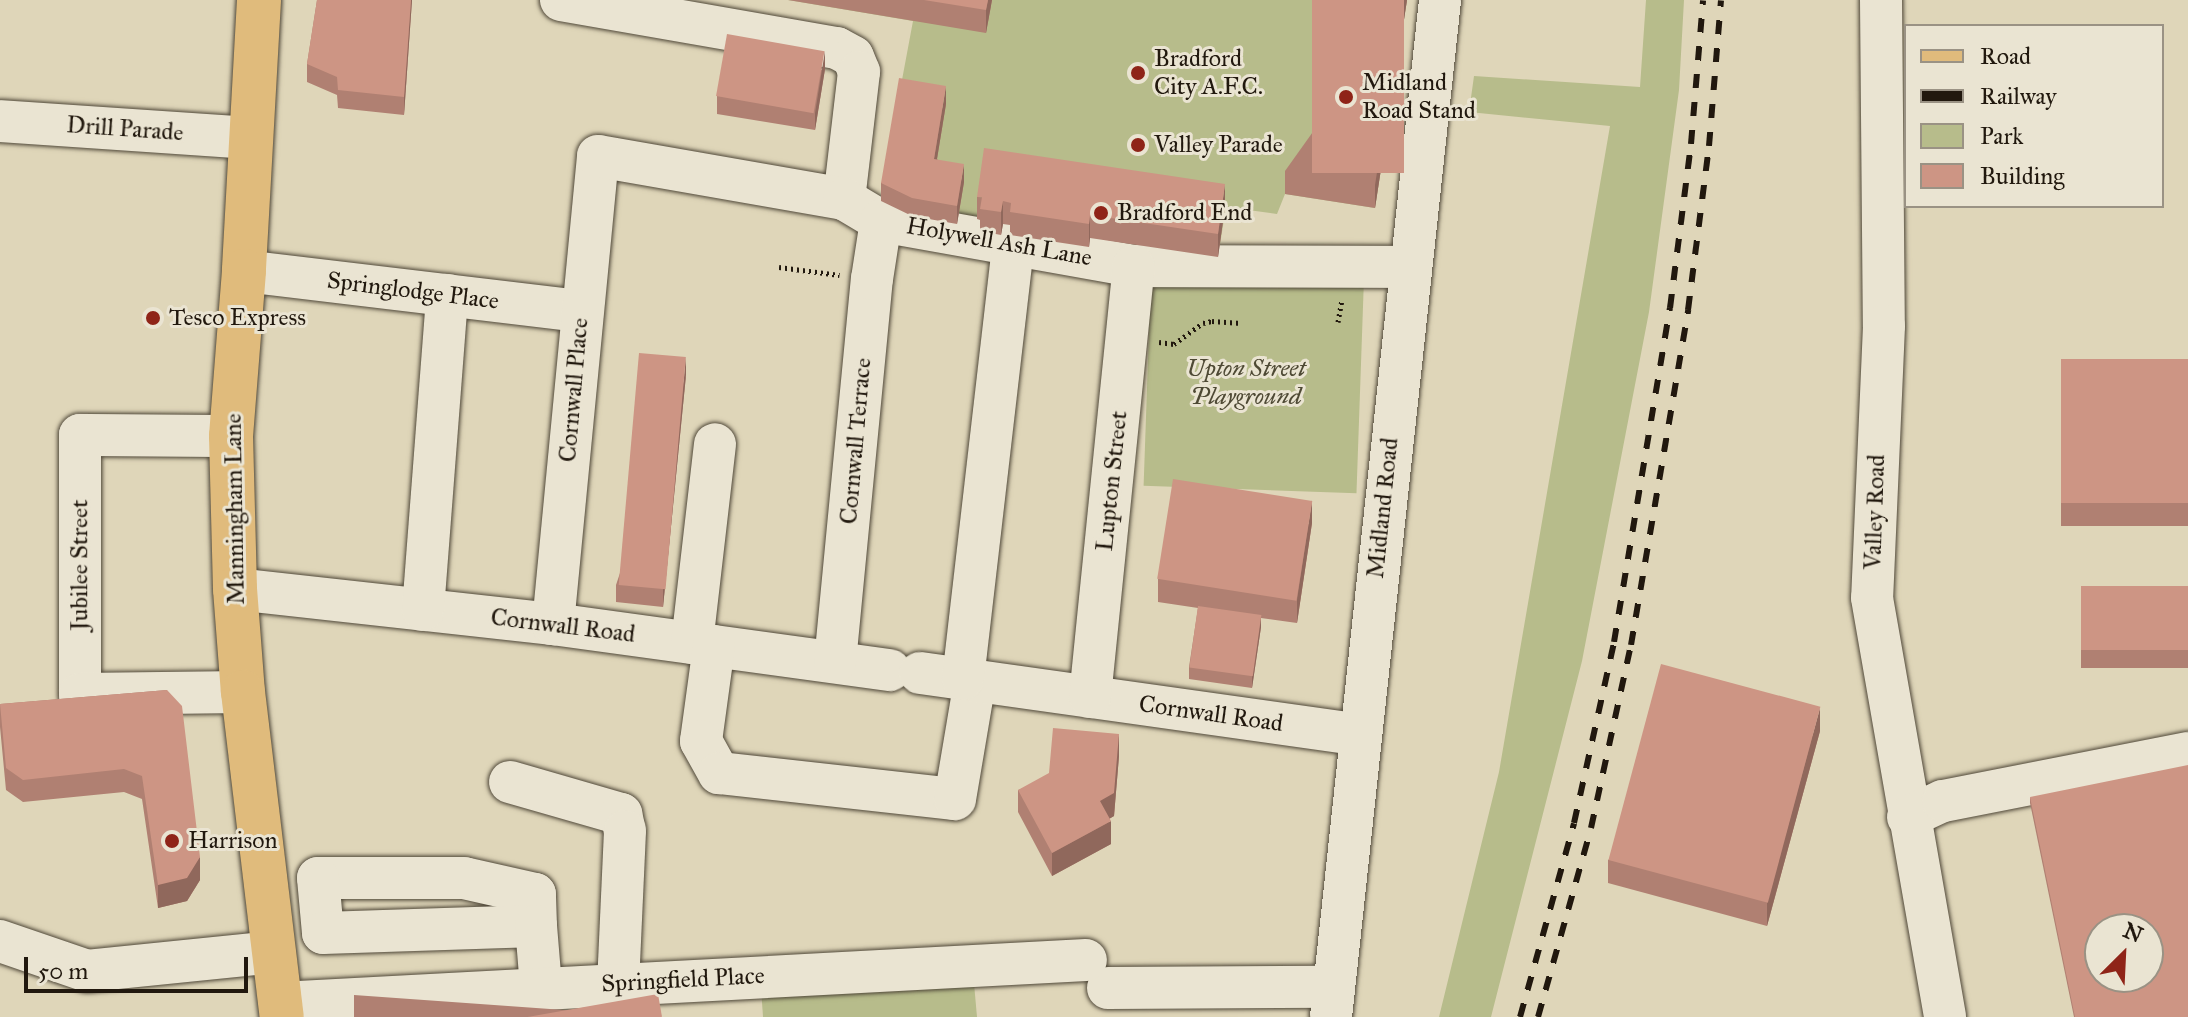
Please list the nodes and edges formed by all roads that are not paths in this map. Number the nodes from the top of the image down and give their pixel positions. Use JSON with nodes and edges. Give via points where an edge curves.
{"nodes":[{"id":1,"x":259,"y":0,"type":"edge"},
{"id":2,"x":1440,"y":0,"type":"edge"},
{"id":3,"x":1881,"y":0,"type":"edge"},
{"id":4,"x":582,"y":1,"type":"edge"},
{"id":5,"x":0,"y":121,"type":"edge"},
{"id":6,"x":251,"y":138,"type":"junction"},
{"id":7,"x":598,"y":156,"type":"joint"},
{"id":8,"x":844,"y":199,"type":"junction"},
{"id":9,"x":881,"y":221,"type":"junction"},
{"id":10,"x":1013,"y":245,"type":"junction"},
{"id":11,"x":1134,"y":266,"type":"junction"},
{"id":12,"x":1409,"y":267,"type":"junction"},
{"id":13,"x":244,"y":271,"type":"junction"},
{"id":14,"x":447,"y":295,"type":"junction"},
{"id":15,"x":581,"y":311,"type":"junction"},
{"id":16,"x":231,"y":436,"type":"junction"},
{"id":17,"x":715,"y":444,"type":"dead end"},
{"id":18,"x":235,"y":589,"type":"junction"},
{"id":19,"x":423,"y":610,"type":"junction"},
{"id":20,"x":553,"y":624,"type":"junction"},
{"id":21,"x":703,"y":644,"type":"junction"},
{"id":22,"x":835,"y":662,"type":"junction"},
{"id":23,"x":969,"y":680,"type":"junction"},
{"id":24,"x":243,"y":692,"type":"junction"},
{"id":25,"x":1090,"y":697,"type":"junction"},
{"id":26,"x":1359,"y":735,"type":"junction"},
{"id":27,"x":2188,"y":753,"type":"edge"},
{"id":28,"x":510,"y":782,"type":"dead end"},
{"id":29,"x":1908,"y":817,"type":"junction"},
{"id":30,"x":536,"y":926,"type":"dead end"},
{"id":31,"x":0,"y":941,"type":"edge"},
{"id":32,"x":274,"y":952,"type":"junction"},
{"id":33,"x":618,"y":983,"type":"junction"},
{"id":34,"x":541,"y":987,"type":"junction"},
{"id":35,"x":1332,"y":1002,"type":"edge"},
{"id":36,"x":281,"y":1010,"type":"edge"},
{"id":37,"x":1945,"y":1017,"type":"edge"}],
"edges":[{"from":1,"to":6,"type":"main road","name":"Manningham Lane"},
{"from":2,"to":12,"type":"street","name":"Midland Road"},
{"from":3,"to":29,"type":"street","name":"Valley Road","via":[[1884,326],[1872,598]]},
{"from":4,"to":8,"type":"street","via":[[837,48],[853,57],[859,72]]},
{"from":5,"to":6,"type":"street","name":"Drill Parade"},
{"from":6,"to":13,"type":"main road","name":"Manningham Lane"},
{"from":7,"to":8,"type":"street","name":"Holywell Ash Lane"},
{"from":7,"to":15,"type":"street","name":"Cornwall Place"},
{"from":8,"to":9,"type":"street","name":"Holywell Ash Lane"},
{"from":9,"to":10,"type":"street","name":"Holywell Ash Lane"},
{"from":9,"to":22,"type":"street","name":"Cornwall Terrace"},
{"from":10,"to":11,"type":"street","name":"Holywell Ash Lane"},
{"from":10,"to":23,"type":"street"},
{"from":11,"to":12,"type":"street","name":"Holywell Ash Lane"},
{"from":11,"to":25,"type":"street","name":"Lupton Street"},
{"from":12,"to":26,"type":"street","name":"Midland Road"},
{"from":13,"to":14,"type":"street","name":"Springlodge Place"},
{"from":13,"to":16,"type":"main road","name":"Manningham Lane"},
{"from":14,"to":15,"type":"street","name":"Springlodge Place"},
{"from":14,"to":19,"type":"street"},
{"from":15,"to":20,"type":"street","name":"Cornwall Place"},
{"from":16,"to":18,"type":"main road","name":"Manningham Lane"},
{"from":16,"to":24,"type":"street","name":"Jubilee Street","via":[[80,435],[80,694]]},
{"from":17,"to":21,"type":"street"},
{"from":18,"to":19,"type":"street","name":"Cornwall Road"},
{"from":18,"to":24,"type":"main road","name":"Manningham Lane"},
{"from":19,"to":20,"type":"street","name":"Cornwall Road"},
{"from":20,"to":21,"type":"street","name":"Cornwall Road"},
{"from":21,"to":22,"type":"street","name":"Cornwall Road"},
{"from":21,"to":23,"type":"street","via":[[701,741],[719,773],[955,799]]},
{"from":22,"to":23,"type":"street","name":"Cornwall Road"},
{"from":23,"to":25,"type":"street","name":"Cornwall Road"},
{"from":24,"to":32,"type":"main road","name":"Manningham Lane"},
{"from":25,"to":26,"type":"street","name":"Cornwall Road"},
{"from":26,"to":35,"type":"street","name":"Midland Road"},
{"from":27,"to":29,"type":"street","via":[[1943,801]]},
{"from":28,"to":33,"type":"street","via":[[621,814],[625,831]]},
{"from":29,"to":37,"type":"street","name":"Valley Road"},
{"from":30,"to":34,"type":"street"},
{"from":31,"to":32,"type":"street","via":[[87,971]]},
{"from":32,"to":36,"type":"main road","name":"Manningham Lane"},
{"from":33,"to":34,"type":"street","name":"Springfield Place"},
{"from":33,"to":35,"type":"street","name":"Springfield Place","via":[[1097,974]]},
{"from":34,"to":36,"type":"street","name":"Springfield Place"}]}
